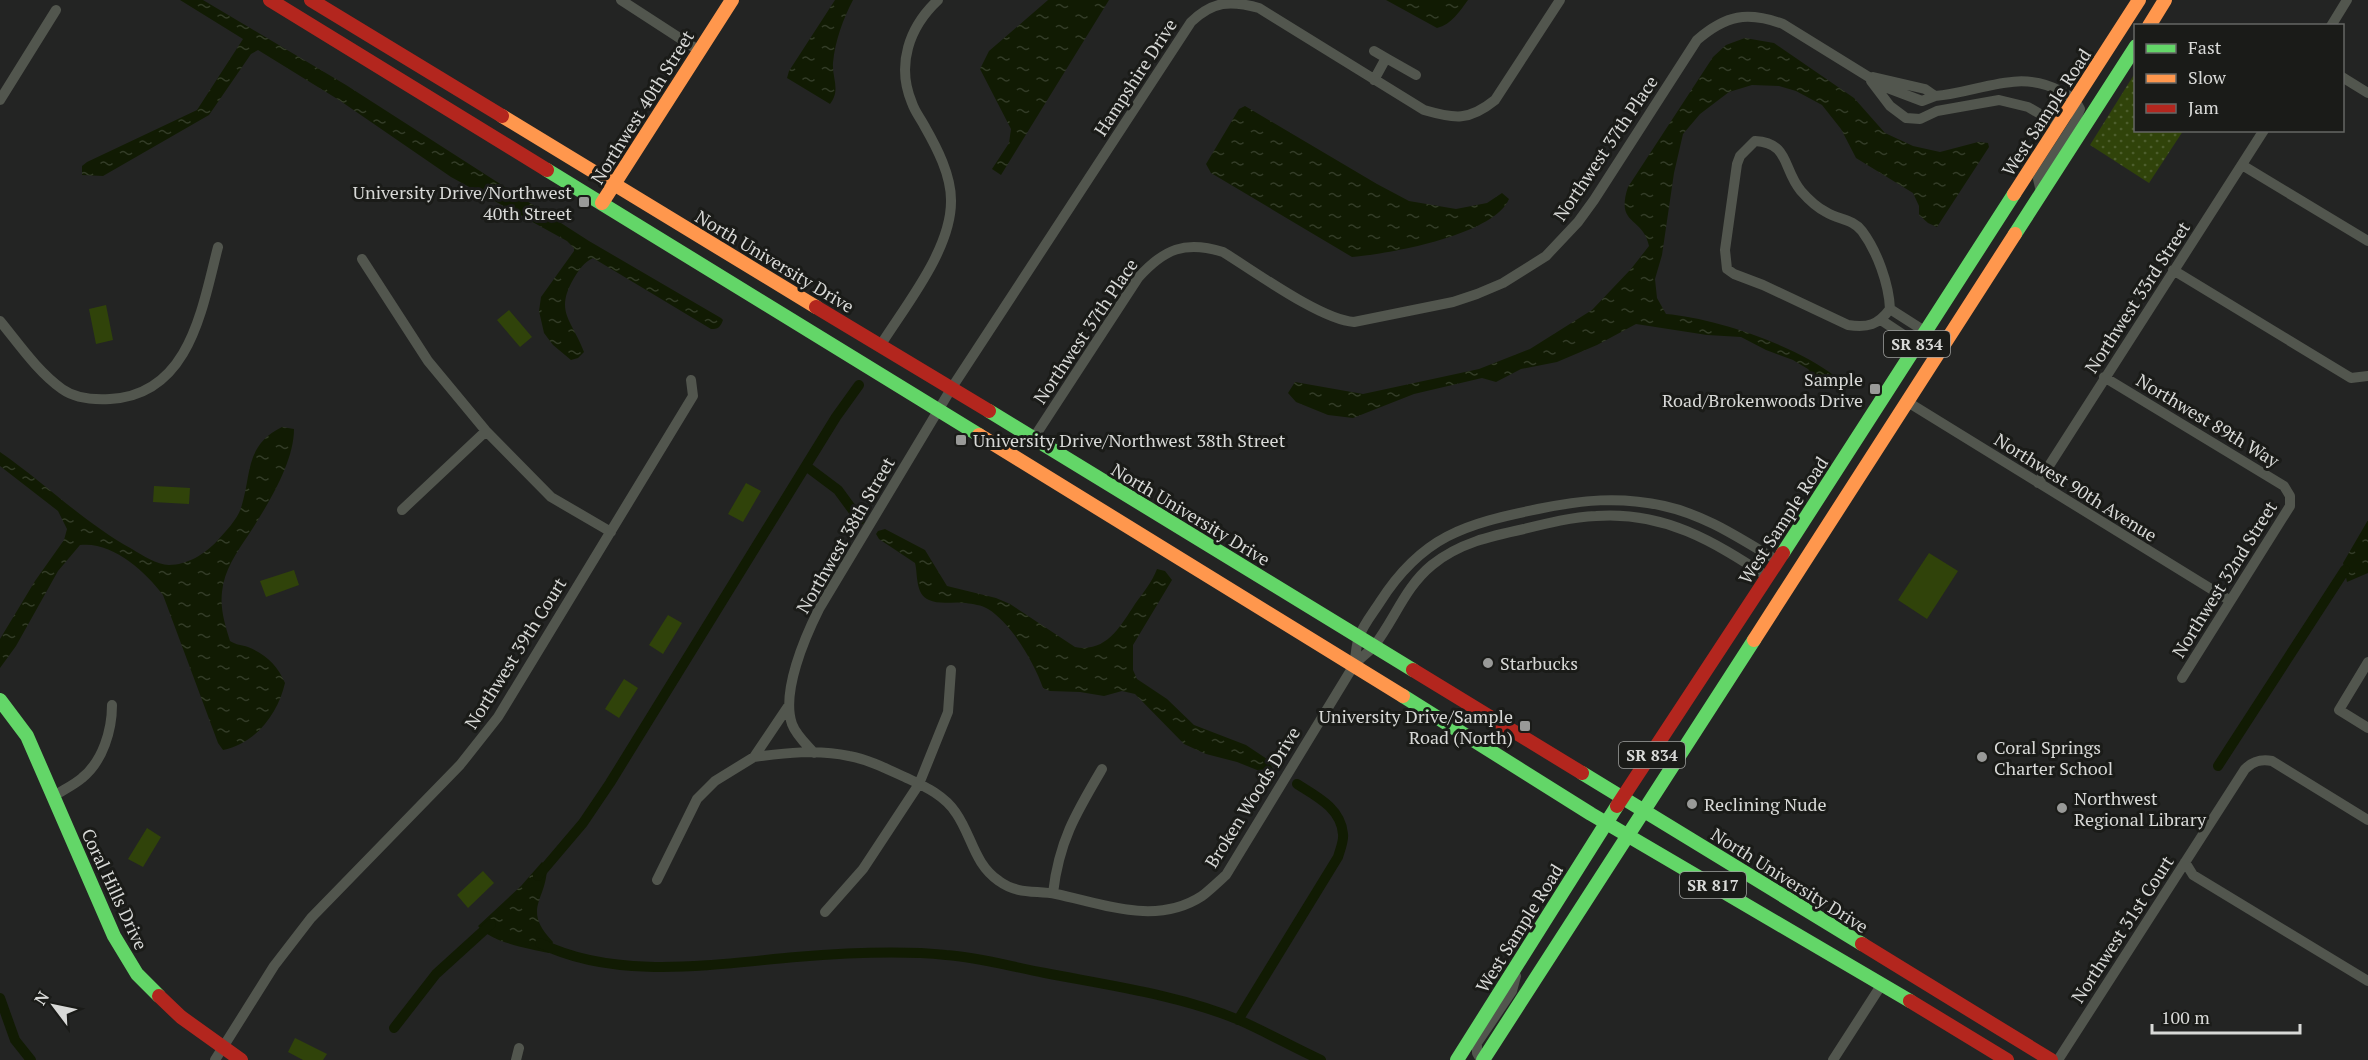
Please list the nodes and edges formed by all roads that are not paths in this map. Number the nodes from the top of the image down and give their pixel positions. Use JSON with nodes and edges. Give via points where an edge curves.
{"nodes":[{"id":1,"x":270,"y":0,"type":"edge"},
{"id":2,"x":311,"y":0,"type":"edge"},
{"id":3,"x":621,"y":0,"type":"edge"},
{"id":4,"x":732,"y":0,"type":"edge"},
{"id":5,"x":938,"y":0,"type":"edge"},
{"id":6,"x":1560,"y":0,"type":"edge"},
{"id":7,"x":2139,"y":0,"type":"edge"},
{"id":8,"x":2165,"y":0,"type":"edge"},
{"id":9,"x":2347,"y":0,"type":"edge"},
{"id":10,"x":56,"y":10,"type":"dead end"},
{"id":11,"x":2150,"y":24,"type":"edge"},
{"id":12,"x":2332,"y":24,"type":"edge"},
{"id":13,"x":2134,"y":49,"type":"edge"},
{"id":14,"x":698,"y":50,"type":"junction"},
{"id":15,"x":1374,"y":51,"type":"dead end"},
{"id":16,"x":1386,"y":58,"type":"junction"},
{"id":17,"x":1416,"y":75,"type":"dead end"},
{"id":18,"x":1867,"y":76,"type":"junction"},
{"id":19,"x":2344,"y":78,"type":"edge"},
{"id":20,"x":1374,"y":80,"type":"junction"},
{"id":21,"x":2368,"y":93,"type":"edge"},
{"id":22,"x":1935,"y":96,"type":"junction"},
{"id":23,"x":2076,"y":99,"type":"junction"},
{"id":24,"x":0,"y":100,"type":"edge"},
{"id":25,"x":1937,"y":111,"type":"junction"},
{"id":26,"x":2059,"y":125,"type":"junction"},
{"id":27,"x":2263,"y":132,"type":"edge"},
{"id":28,"x":2242,"y":165,"type":"junction"},
{"id":29,"x":613,"y":185,"type":"junction"},
{"id":30,"x":2041,"y":193,"type":"junction"},
{"id":31,"x":602,"y":203,"type":"junction"},
{"id":32,"x":2368,"y":241,"type":"edge"},
{"id":33,"x":218,"y":247,"type":"dead end"},
{"id":34,"x":362,"y":259,"type":"dead end"},
{"id":35,"x":2173,"y":270,"type":"junction"},
{"id":36,"x":1962,"y":276,"type":"junction"},
{"id":37,"x":1890,"y":309,"type":"junction"},
{"id":38,"x":1881,"y":320,"type":"junction"},
{"id":39,"x":0,"y":321,"type":"edge"},
{"id":40,"x":1926,"y":332,"type":"junction"},
{"id":41,"x":1917,"y":344,"type":"junction"},
{"id":42,"x":880,"y":346,"type":"junction"},
{"id":43,"x":2104,"y":377,"type":"junction"},
{"id":44,"x":2366,"y":377,"type":"edge"},
{"id":45,"x":691,"y":380,"type":"dead end"},
{"id":46,"x":951,"y":389,"type":"junction"},
{"id":47,"x":1906,"y":401,"type":"junction"},
{"id":48,"x":938,"y":410,"type":"junction"},
{"id":49,"x":1875,"y":410,"type":"junction"},
{"id":50,"x":486,"y":431,"type":"junction"},
{"id":51,"x":1033,"y":439,"type":"junction"},
{"id":52,"x":2038,"y":483,"type":"junction"},
{"id":53,"x":2290,"y":496,"type":"joint"},
{"id":54,"x":1578,"y":501,"type":"junction"},
{"id":55,"x":402,"y":510,"type":"dead end"},
{"id":56,"x":1691,"y":514,"type":"junction"},
{"id":57,"x":1580,"y":517,"type":"junction"},
{"id":58,"x":1828,"y":523,"type":"junction"},
{"id":59,"x":1472,"y":524,"type":"junction"},
{"id":60,"x":1183,"y":529,"type":"junction"},
{"id":61,"x":1684,"y":529,"type":"junction"},
{"id":62,"x":610,"y":532,"type":"junction"},
{"id":63,"x":1474,"y":541,"type":"junction"},
{"id":64,"x":1204,"y":542,"type":"junction"},
{"id":65,"x":1169,"y":552,"type":"junction"},
{"id":66,"x":1778,"y":561,"type":"junction"},
{"id":67,"x":1191,"y":565,"type":"junction"},
{"id":68,"x":1768,"y":577,"type":"junction"},
{"id":69,"x":1384,"y":596,"type":"junction"},
{"id":70,"x":2229,"y":600,"type":"junction"},
{"id":71,"x":1398,"y":604,"type":"junction"},
{"id":72,"x":1359,"y":637,"type":"junction"},
{"id":73,"x":1373,"y":646,"type":"junction"},
{"id":74,"x":2368,"y":662,"type":"edge"},
{"id":75,"x":1354,"y":664,"type":"junction"},
{"id":76,"x":951,"y":670,"type":"dead end"},
{"id":77,"x":2182,"y":678,"type":"dead end"},
{"id":78,"x":0,"y":700,"type":"edge"},
{"id":79,"x":112,"y":705,"type":"dead end"},
{"id":80,"x":789,"y":705,"type":"junction"},
{"id":81,"x":2368,"y":728,"type":"edge"},
{"id":82,"x":814,"y":753,"type":"junction"},
{"id":83,"x":754,"y":757,"type":"junction"},
{"id":84,"x":1102,"y":769,"type":"dead end"},
{"id":85,"x":919,"y":784,"type":"junction"},
{"id":86,"x":54,"y":796,"type":"junction"},
{"id":87,"x":1623,"y":798,"type":"junction"},
{"id":88,"x":1645,"y":811,"type":"junction"},
{"id":89,"x":2368,"y":820,"type":"edge"},
{"id":90,"x":1606,"y":823,"type":"junction"},
{"id":91,"x":1628,"y":835,"type":"junction"},
{"id":92,"x":2185,"y":862,"type":"junction"},
{"id":93,"x":2177,"y":875,"type":"junction"},
{"id":94,"x":2193,"y":875,"type":"junction"},
{"id":95,"x":657,"y":880,"type":"dead end"},
{"id":96,"x":1053,"y":893,"type":"junction"},
{"id":97,"x":825,"y":912,"type":"dead end"},
{"id":98,"x":1520,"y":961,"type":"junction"},
{"id":99,"x":1900,"y":969,"type":"junction"},
{"id":100,"x":1859,"y":970,"type":"junction"},
{"id":101,"x":1914,"y":978,"type":"junction"},
{"id":102,"x":2368,"y":981,"type":"edge"},
{"id":103,"x":1882,"y":984,"type":"junction"},
{"id":104,"x":519,"y":1048,"type":"dead end"},
{"id":105,"x":219,"y":1054,"type":"edge"},
{"id":106,"x":1461,"y":1057,"type":"edge"},
{"id":107,"x":241,"y":1060,"type":"edge"},
{"id":108,"x":516,"y":1060,"type":"edge"},
{"id":109,"x":1482,"y":1060,"type":"edge"},
{"id":110,"x":1833,"y":1060,"type":"edge"},
{"id":111,"x":2007,"y":1060,"type":"edge"},
{"id":112,"x":2051,"y":1060,"type":"edge"},
{"id":113,"x":2058,"y":1060,"type":"edge"}],
"edges":[{"from":1,"to":31,"type":"main road"},
{"from":2,"to":29,"type":"main road","name":"North University Drive"},
{"from":3,"to":14,"type":"street"},
{"from":4,"to":14,"type":"main road","name":"Northwest 40th Street"},
{"from":5,"to":42,"type":"street","via":[[916,26],[904,66],[912,105],[942,161],[951,198],[950,216],[933,261]]},
{"from":6,"to":20,"type":"street","name":"Hampshire Drive","via":[[1495,100],[1481,112],[1464,117],[1424,110]]},
{"from":7,"to":23,"type":"main road","name":"West Sample Road","number":"SR 834"},
{"from":8,"to":11,"type":"main road"},
{"from":9,"to":12,"type":"street"},
{"from":10,"to":24,"type":"street"},
{"from":13,"to":30,"type":"main road","number":"SR 834"},
{"from":14,"to":29,"type":"main road","name":"Northwest 40th Street"},
{"from":15,"to":16,"type":"street"},
{"from":16,"to":17,"type":"street"},
{"from":16,"to":20,"type":"street"},
{"from":18,"to":22,"type":"street","name":"Northwest 37th Place","via":[[1925,89]]},
{"from":18,"to":25,"type":"street","name":"Northwest 37th Place","via":[[1890,106],[1905,118],[1920,118]]},
{"from":18,"to":51,"type":"street","name":"Northwest 37th Place","via":[[1783,24],[1747,16],[1720,23],[1697,40],[1594,200],[1563,239],[1546,256],[1503,283],[1453,302],[1344,321],[1320,311],[1223,252],[1190,246],[1169,253],[1138,278]]},
{"from":19,"to":21,"type":"street"},
{"from":20,"to":46,"type":"street","name":"Hampshire Drive","via":[[1258,8],[1239,2],[1202,11],[1191,22]]},
{"from":22,"to":23,"type":"street","via":[[2025,80],[2045,84]]},
{"from":22,"to":25,"type":"street"},
{"from":23,"to":26,"type":"main road","name":"West Sample Road","number":"SR 834"},
{"from":23,"to":30,"type":"street","via":[[2080,109],[2075,122],[2038,179]]},
{"from":25,"to":26,"type":"street","name":"Northwest 37th Place","via":[[1999,100],[2028,107]]},
{"from":26,"to":36,"type":"main road","name":"West Sample Road","number":"SR 834"},
{"from":27,"to":28,"type":"street","name":"Northwest 33rd Street"},
{"from":28,"to":32,"type":"street"},
{"from":28,"to":35,"type":"street","name":"Northwest 33rd Street"},
{"from":29,"to":31,"type":"main road","name":"Northwest 40th Street"},
{"from":29,"to":42,"type":"main road","name":"North University Drive"},
{"from":30,"to":47,"type":"main road","number":"SR 834"},
{"from":31,"to":48,"type":"main road"},
{"from":33,"to":39,"type":"street","via":[[184,353],[172,371],[140,393],[99,400],[80,398],[63,390],[41,372]]},
{"from":34,"to":50,"type":"street","via":[[428,361]]},
{"from":35,"to":43,"type":"street","name":"Northwest 33rd Street"},
{"from":35,"to":44,"type":"street","via":[[2351,378]]},
{"from":36,"to":40,"type":"main road","name":"West Sample Road","number":"SR 834"},
{"from":36,"to":47,"type":"main road","via":[[1954,305],[1905,381],[1902,392]]},
{"from":37,"to":38,"type":"street"},
{"from":37,"to":38,"type":"street","via":[[1885,279],[1856,224],[1814,204],[1792,178],[1776,146],[1755,141],[1737,164],[1725,250],[1727,269],[1848,325],[1872,326]]},
{"from":37,"to":40,"type":"street"},
{"from":38,"to":41,"type":"street"},
{"from":40,"to":41,"type":"main road","name":"West Sample Road","number":"SR 834"},
{"from":41,"to":49,"type":"main road","name":"West Sample Road","number":"SR 834"},
{"from":42,"to":46,"type":"main road","name":"North University Drive"},
{"from":43,"to":52,"type":"street","name":"Northwest 33rd Street"},
{"from":43,"to":53,"type":"street","name":"Northwest 89th Way","via":[[2284,486]]},
{"from":45,"to":62,"type":"street","name":"Northwest 39th Court","via":[[693,396]]},
{"from":46,"to":48,"type":"street","name":"Northwest 38th Street"},
{"from":46,"to":51,"type":"main road","name":"North University Drive"},
{"from":47,"to":52,"type":"street","name":"Northwest 90th Avenue"},
{"from":47,"to":58,"type":"main road","number":"SR 834"},
{"from":48,"to":65,"type":"main road"},
{"from":48,"to":80,"type":"street","name":"Northwest 38th Street","via":[[806,635]]},
{"from":49,"to":58,"type":"main road","via":[[1879,422],[1836,494]]},
{"from":49,"to":66,"type":"main road","name":"West Sample Road","number":"SR 834"},
{"from":50,"to":55,"type":"street"},
{"from":50,"to":62,"type":"street","via":[[551,497]]},
{"from":51,"to":60,"type":"main road","name":"North University Drive"},
{"from":52,"to":70,"type":"street","name":"Northwest 90th Avenue"},
{"from":53,"to":70,"type":"street","name":"Northwest 32nd Street","via":[[2290,506]]},
{"from":54,"to":56,"type":"street","name":"Broken Woods Drive","via":[[1630,500]]},
{"from":54,"to":57,"type":"street"},
{"from":54,"to":59,"type":"street","name":"Broken Woods Drive"},
{"from":56,"to":61,"type":"street"},
{"from":56,"to":66,"type":"street","name":"Broken Woods Drive"},
{"from":57,"to":61,"type":"street","name":"Broken Woods Drive","via":[[1629,516]]},
{"from":57,"to":63,"type":"street","name":"Broken Woods Drive"},
{"from":58,"to":88,"type":"main road","number":"SR 834"},
{"from":59,"to":63,"type":"street"},
{"from":59,"to":69,"type":"street","name":"Broken Woods Drive","via":[[1428,547]]},
{"from":60,"to":64,"type":"main road","name":"North University Drive"},
{"from":60,"to":65,"type":"main road"},
{"from":61,"to":68,"type":"street","name":"Broken Woods Drive"},
{"from":62,"to":105,"type":"street","name":"Northwest 39th Court","via":[[498,717],[460,765],[311,918],[274,966]]},
{"from":63,"to":71,"type":"street","name":"Broken Woods Drive","via":[[1433,564]]},
{"from":64,"to":67,"type":"main road"},
{"from":64,"to":72,"type":"main road","name":"North University Drive"},
{"from":65,"to":67,"type":"main road"},
{"from":66,"to":68,"type":"main road","name":"West Sample Road","number":"SR 834"},
{"from":67,"to":75,"type":"main road"},
{"from":68,"to":87,"type":"main road","name":"West Sample Road","number":"SR 834"},
{"from":69,"to":71,"type":"street"},
{"from":69,"to":72,"type":"street","name":"Broken Woods Drive"},
{"from":70,"to":77,"type":"street","name":"Northwest 32nd Street"},
{"from":71,"to":73,"type":"street","name":"Broken Woods Drive"},
{"from":72,"to":73,"type":"main road","name":"North University Drive"},
{"from":72,"to":75,"type":"street","name":"Broken Woods Drive"},
{"from":73,"to":75,"type":"street","name":"Broken Woods Drive"},
{"from":73,"to":87,"type":"main road","name":"North University Drive"},
{"from":74,"to":81,"type":"street","via":[[2339,710]]},
{"from":75,"to":90,"type":"main road"},
{"from":75,"to":96,"type":"street","name":"Broken Woods Drive","via":[[1226,875],[1202,896],[1174,909],[1146,912]]},
{"from":76,"to":85,"type":"street","via":[[948,711]]},
{"from":78,"to":86,"type":"main road","name":"Coral Hills Drive","via":[[27,736]]},
{"from":79,"to":86,"type":"street","via":[[112,724],[96,761],[82,778]]},
{"from":80,"to":82,"type":"street","name":"Northwest 38th Street","via":[[792,724]]},
{"from":80,"to":83,"type":"street","name":"Northwest 38th Street"},
{"from":82,"to":83,"type":"street","name":"Northwest 38th Street"},
{"from":82,"to":85,"type":"street","name":"Broken Woods Drive","via":[[847,755]]},
{"from":83,"to":95,"type":"street","name":"Northwest 38th Street","via":[[715,780],[697,799]]},
{"from":84,"to":96,"type":"street","via":[[1064,840]]},
{"from":85,"to":96,"type":"street","name":"Broken Woods Drive","via":[[943,797],[957,813],[979,862],[999,882],[1027,893]]},
{"from":85,"to":97,"type":"street","via":[[863,868]]},
{"from":86,"to":105,"type":"main road","name":"Coral Hills Drive","via":[[114,936],[137,974]]},
{"from":87,"to":88,"type":"main road","name":"North University Drive"},
{"from":87,"to":90,"type":"main road","name":"West Sample Road","number":"SR 834"},
{"from":88,"to":91,"type":"main road"},
{"from":88,"to":99,"type":"main road","name":"North University Drive","number":"SR 817"},
{"from":89,"to":92,"type":"street","name":"Northwest 31st Court","via":[[2272,761],[2259,760],[2245,769]]},
{"from":90,"to":91,"type":"main road","number":"SR 817"},
{"from":90,"to":98,"type":"main road","name":"West Sample Road"},
{"from":91,"to":100,"type":"main road","number":"SR 817"},
{"from":91,"to":109,"type":"main road"},
{"from":92,"to":93,"type":"street","name":"Northwest 31st Court"},
{"from":92,"to":94,"type":"street"},
{"from":93,"to":94,"type":"street"},
{"from":93,"to":113,"type":"street","name":"Northwest 31st Court"},
{"from":94,"to":102,"type":"street"},
{"from":98,"to":106,"type":"main road","name":"West Sample Road"},
{"from":98,"to":109,"type":"street","via":[[1512,991],[1477,1043]]},
{"from":99,"to":100,"type":"main road"},
{"from":99,"to":101,"type":"main road","name":"North University Drive","number":"SR 817"},
{"from":100,"to":103,"type":"main road","number":"SR 817"},
{"from":101,"to":103,"type":"main road"},
{"from":101,"to":112,"type":"main road","name":"North University Drive","number":"SR 817"},
{"from":103,"to":110,"type":"street"},
{"from":103,"to":111,"type":"main road","number":"SR 817"},
{"from":104,"to":108,"type":"street"},
{"from":105,"to":107,"type":"main road","name":"Coral Hills Drive"}]}
